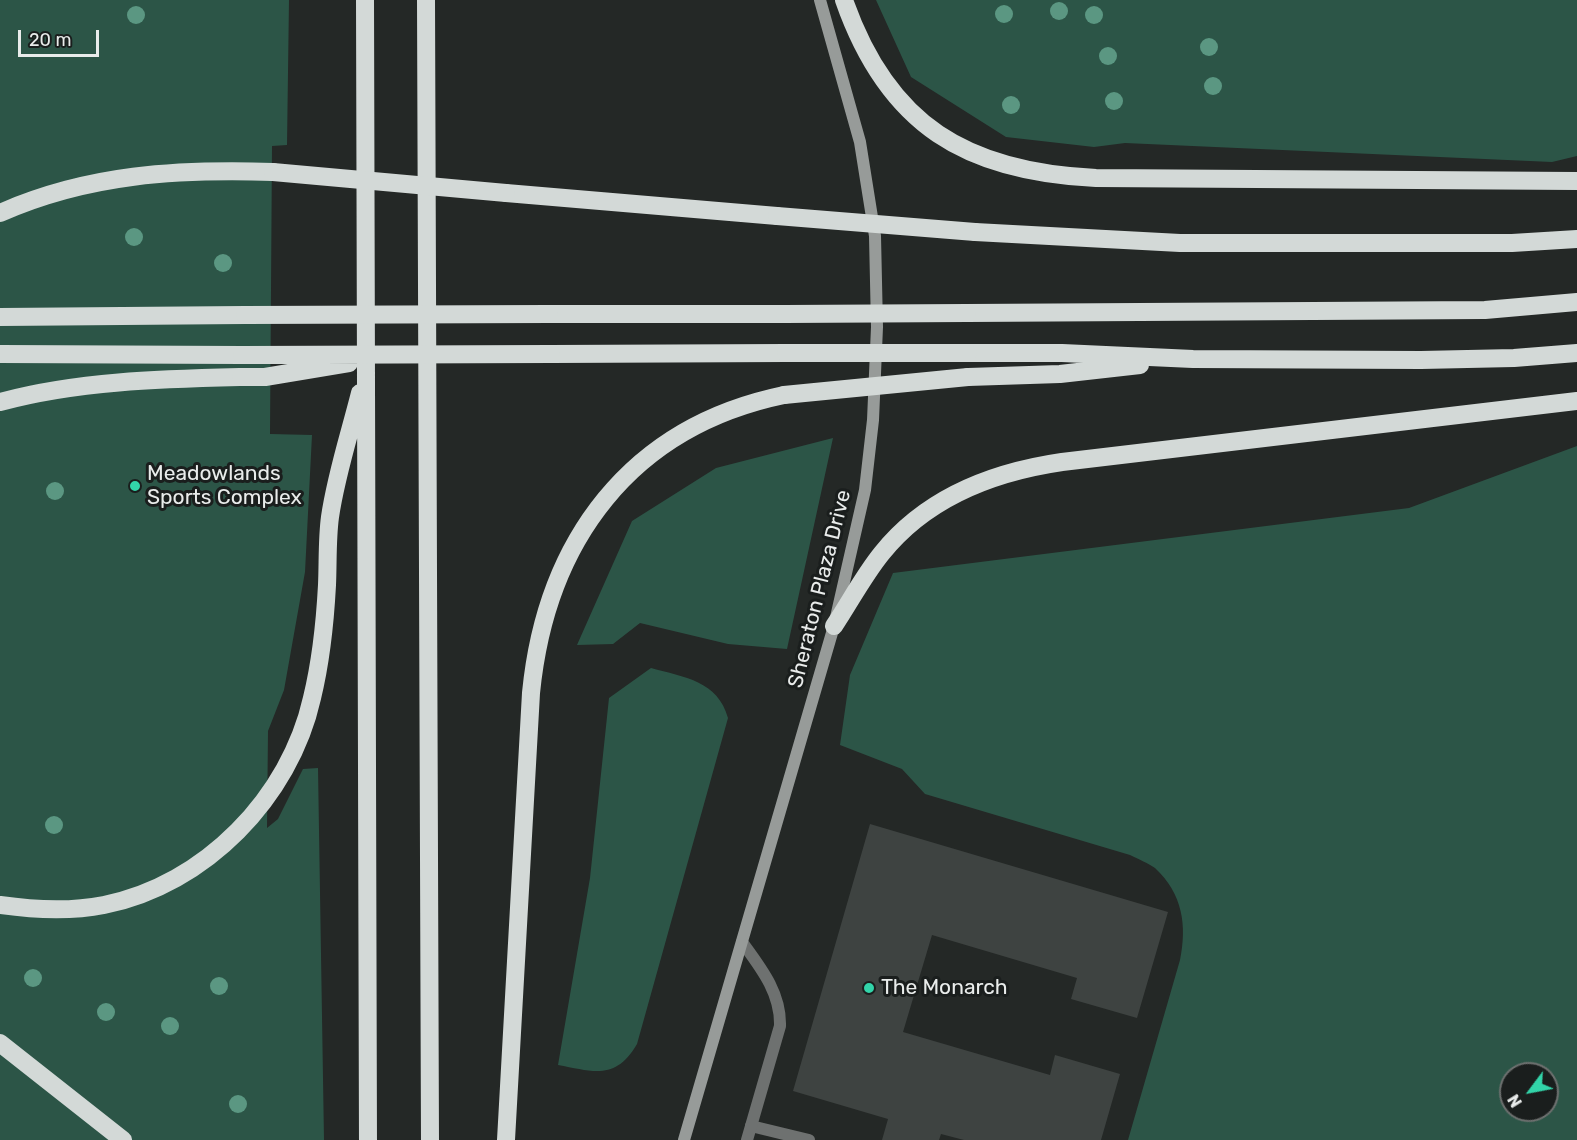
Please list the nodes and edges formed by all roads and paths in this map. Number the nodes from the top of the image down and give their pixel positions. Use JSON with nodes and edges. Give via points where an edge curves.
{"nodes":[{"id":1,"x":365,"y":0,"type":"edge"},
{"id":2,"x":426,"y":0,"type":"edge"},
{"id":3,"x":820,"y":0,"type":"edge"},
{"id":4,"x":844,"y":0,"type":"edge"},
{"id":5,"x":1577,"y":181,"type":"edge"},
{"id":6,"x":0,"y":213,"type":"edge"},
{"id":7,"x":1577,"y":239,"type":"edge"},
{"id":8,"x":1577,"y":302,"type":"edge"},
{"id":9,"x":0,"y":317,"type":"edge"},
{"id":10,"x":1577,"y":353,"type":"edge"},
{"id":11,"x":0,"y":354,"type":"edge"},
{"id":12,"x":407,"y":354,"type":"junction"},
{"id":13,"x":1193,"y":359,"type":"junction"},
{"id":14,"x":367,"y":364,"type":"junction"},
{"id":15,"x":1577,"y":401,"type":"edge"},
{"id":16,"x":0,"y":402,"type":"edge"},
{"id":17,"x":834,"y":626,"type":"junction"},
{"id":18,"x":0,"y":905,"type":"edge"},
{"id":19,"x":742,"y":942,"type":"junction"},
{"id":20,"x":0,"y":1043,"type":"edge"},
{"id":21,"x":751,"y":1126,"type":"junction"},
{"id":22,"x":123,"y":1140,"type":"edge"},
{"id":23,"x":368,"y":1140,"type":"edge"},
{"id":24,"x":430,"y":1140,"type":"edge"},
{"id":25,"x":506,"y":1140,"type":"edge"},
{"id":26,"x":684,"y":1140,"type":"edge"},
{"id":27,"x":747,"y":1140,"type":"edge"},
{"id":28,"x":809,"y":1140,"type":"edge"}],
"edges":[{"from":1,"to":14,"type":"highway"},
{"from":2,"to":24,"type":"highway"},
{"from":3,"to":17,"type":"street","name":"Sheraton Plaza Drive","via":[[860,142],[875,236],[873,420],[865,490]]},
{"from":4,"to":5,"type":"highway","via":[[876,70],[917,118],[976,155],[1019,170],[1096,178]]},
{"from":6,"to":7,"type":"highway","bridge":true,"via":[[55,191],[110,178],[182,171],[273,172],[975,232],[1180,243],[1512,243]]},
{"from":8,"to":9,"type":"highway","bridge":true,"via":[[1485,310]]},
{"from":10,"to":13,"type":"highway","via":[[1483,359]]},
{"from":11,"to":12,"type":"highway","bridge":true},
{"from":12,"to":13,"type":"highway","bridge":true,"via":[[1062,353]]},
{"from":12,"to":16,"type":"highway","bridge":true,"via":[[265,377],[90,387]]},
{"from":13,"to":25,"type":"highway","bridge":true,"via":[[1060,374],[968,376],[784,395],[741,405],[703,420],[666,443],[615,488],[585,524],[552,592],[538,640],[531,693]]},
{"from":14,"to":18,"type":"highway","via":[[330,517],[323,634],[312,700],[295,750],[271,792],[210,856],[150,891],[79,908]]},
{"from":14,"to":23,"type":"highway"},
{"from":15,"to":17,"type":"highway","via":[[1012,471],[969,487],[910,523],[880,554]]},
{"from":17,"to":19,"type":"street","name":"Sheraton Plaza Drive"},
{"from":19,"to":21,"type":"street","via":[[769,981],[780,1017]]},
{"from":19,"to":26,"type":"street","name":"Sheraton Plaza Drive"},
{"from":20,"to":22,"type":"highway"},
{"from":21,"to":27,"type":"street"},
{"from":21,"to":28,"type":"street"}]}
